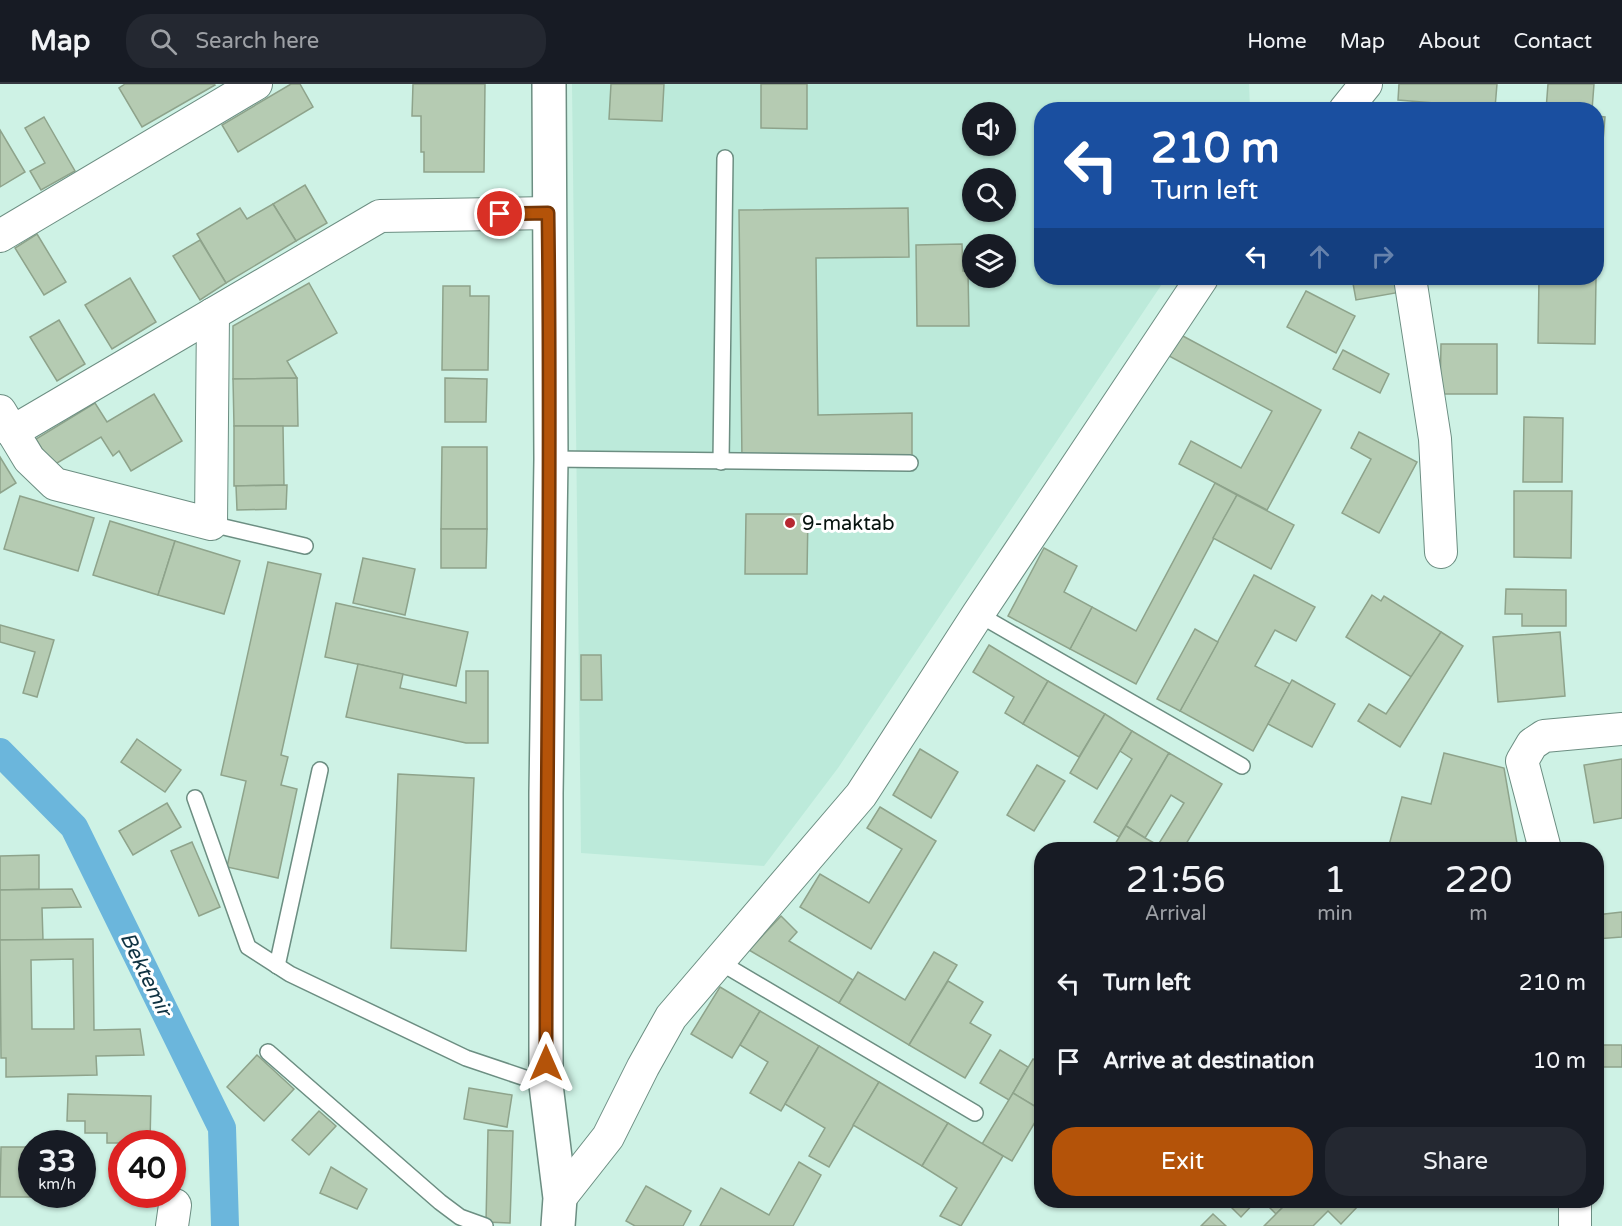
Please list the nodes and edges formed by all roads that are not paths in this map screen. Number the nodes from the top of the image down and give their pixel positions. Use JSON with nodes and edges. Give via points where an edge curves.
{"nodes":[{"id":1,"x":256,"y":84,"type":"edge"},
{"id":2,"x":549,"y":84,"type":"edge"},
{"id":3,"x":724,"y":158,"type":"dead end"},
{"id":4,"x":548,"y":213,"type":"junction"},
{"id":5,"x":0,"y":236,"type":"edge"},
{"id":6,"x":1197,"y":285,"type":"edge"},
{"id":7,"x":1411,"y":285,"type":"edge"},
{"id":8,"x":213,"y":314,"type":"junction"},
{"id":9,"x":6,"y":421,"type":"edge"},
{"id":10,"x":551,"y":459,"type":"junction"},
{"id":11,"x":721,"y":462,"type":"junction"},
{"id":12,"x":910,"y":463,"type":"dead end"},
{"id":13,"x":211,"y":524,"type":"junction"},
{"id":14,"x":305,"y":546,"type":"dead end"},
{"id":15,"x":1441,"y":552,"type":"dead end"},
{"id":16,"x":978,"y":614,"type":"junction"},
{"id":17,"x":1622,"y":729,"type":"edge"},
{"id":18,"x":1242,"y":766,"type":"dead end"},
{"id":19,"x":320,"y":770,"type":"dead end"},
{"id":20,"x":195,"y":798,"type":"dead end"},
{"id":21,"x":1543,"y":842,"type":"edge"},
{"id":22,"x":718,"y":961,"type":"junction"},
{"id":23,"x":278,"y":966,"type":"junction"},
{"id":24,"x":268,"y":1052,"type":"dead end"},
{"id":25,"x":546,"y":1085,"type":"junction"},
{"id":26,"x":975,"y":1113,"type":"dead end"},
{"id":27,"x":1575,"y":1208,"type":"edge"},
{"id":28,"x":559,"y":1212,"type":"edge"},
{"id":29,"x":485,"y":1226,"type":"edge"},
{"id":30,"x":1575,"y":1226,"type":"edge"}],
"edges":[{"from":1,"to":5,"type":"street"},
{"from":2,"to":4,"type":"street"},
{"from":3,"to":11,"type":"lane"},
{"from":4,"to":8,"type":"street","via":[[380,216]]},
{"from":4,"to":10,"type":"street"},
{"from":6,"to":16,"type":"street"},
{"from":7,"to":15,"type":"street","via":[[1435,439]]},
{"from":8,"to":9,"type":"street"},
{"from":8,"to":13,"type":"street"},
{"from":9,"to":13,"type":"street","via":[[29,459],[55,484]]},
{"from":10,"to":11,"type":"lane"},
{"from":10,"to":25,"type":"street"},
{"from":11,"to":12,"type":"lane"},
{"from":13,"to":14,"type":"lane"},
{"from":16,"to":18,"type":"lane"},
{"from":16,"to":22,"type":"street","via":[[861,795]]},
{"from":17,"to":21,"type":"street","via":[[1544,736],[1532,744],[1522,761]]},
{"from":19,"to":23,"type":"lane"},
{"from":20,"to":23,"type":"lane","via":[[248,947]]},
{"from":22,"to":26,"type":"lane"},
{"from":22,"to":28,"type":"street","via":[[671,1017],[608,1137]]},
{"from":23,"to":25,"type":"lane","via":[[466,1058]]},
{"from":24,"to":29,"type":"lane","via":[[440,1202]]},
{"from":25,"to":28,"type":"street"},
{"from":27,"to":30,"type":"street"}]}
